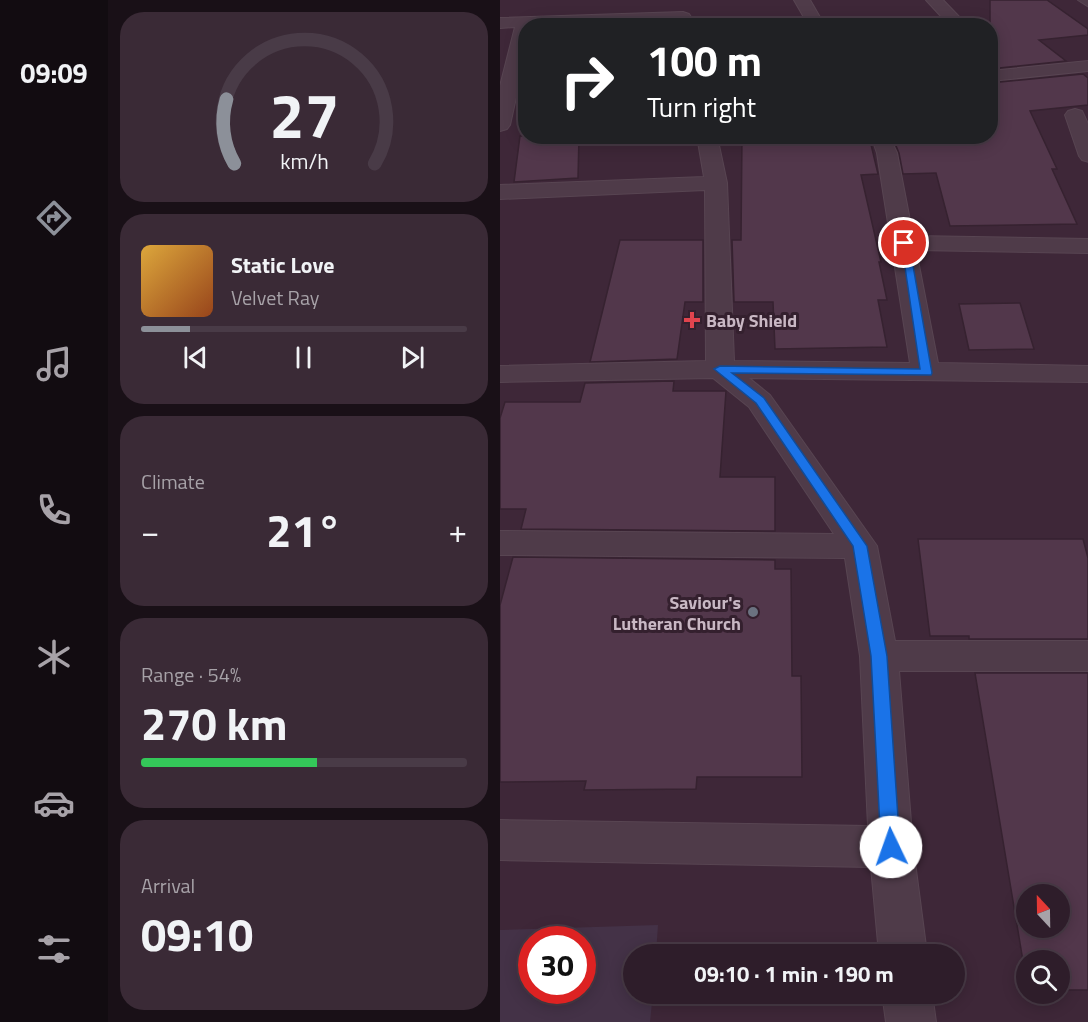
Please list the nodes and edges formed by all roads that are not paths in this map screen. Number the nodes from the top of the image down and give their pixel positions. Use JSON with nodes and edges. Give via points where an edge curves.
{"nodes":[{"id":1,"x":682,"y":0,"type":"edge"},
{"id":2,"x":802,"y":0,"type":"edge"},
{"id":3,"x":934,"y":0,"type":"edge"},
{"id":4,"x":684,"y":18,"type":"edge"},
{"id":5,"x":812,"y":18,"type":"edge"},
{"id":6,"x":952,"y":18,"type":"edge"},
{"id":7,"x":518,"y":22,"type":"edge"},
{"id":8,"x":500,"y":23,"type":"edge"},
{"id":9,"x":518,"y":48,"type":"edge"},
{"id":10,"x":998,"y":64,"type":"edge"},
{"id":11,"x":1088,"y":66,"type":"edge"},
{"id":12,"x":1009,"y":74,"type":"junction"},
{"id":13,"x":998,"y":75,"type":"edge"},
{"id":14,"x":1075,"y":115,"type":"dead end"},
{"id":15,"x":500,"y":125,"type":"edge"},
{"id":16,"x":709,"y":144,"type":"edge"},
{"id":17,"x":883,"y":144,"type":"edge"},
{"id":18,"x":1088,"y":156,"type":"edge"},
{"id":19,"x":716,"y":183,"type":"junction"},
{"id":20,"x":500,"y":192,"type":"edge"},
{"id":21,"x":904,"y":243,"type":"junction"},
{"id":22,"x":1088,"y":246,"type":"edge"},
{"id":23,"x":720,"y":369,"type":"junction"},
{"id":24,"x":926,"y":373,"type":"junction"},
{"id":25,"x":500,"y":374,"type":"edge"},
{"id":26,"x":1088,"y":374,"type":"edge"},
{"id":27,"x":500,"y":543,"type":"edge"},
{"id":28,"x":860,"y":546,"type":"junction"},
{"id":29,"x":879,"y":656,"type":"junction"},
{"id":30,"x":1088,"y":656,"type":"edge"},
{"id":31,"x":500,"y":840,"type":"edge"},
{"id":32,"x":891,"y":847,"type":"junction"},
{"id":33,"x":902,"y":944,"type":"edge"},
{"id":34,"x":909,"y":1004,"type":"edge"},
{"id":35,"x":911,"y":1022,"type":"edge"}],
"edges":[{"from":1,"to":4,"type":"street"},
{"from":2,"to":5,"type":"street"},
{"from":3,"to":6,"type":"street"},
{"from":7,"to":8,"type":"street"},
{"from":9,"to":15,"type":"street"},
{"from":10,"to":12,"type":"street"},
{"from":11,"to":12,"type":"street"},
{"from":12,"to":13,"type":"street"},
{"from":14,"to":18,"type":"street"},
{"from":16,"to":19,"type":"street"},
{"from":17,"to":21,"type":"street"},
{"from":19,"to":20,"type":"street"},
{"from":19,"to":23,"type":"street"},
{"from":21,"to":22,"type":"street"},
{"from":21,"to":24,"type":"street"},
{"from":23,"to":24,"type":"street"},
{"from":23,"to":25,"type":"street"},
{"from":23,"to":28,"type":"street","via":[[760,401]]},
{"from":24,"to":26,"type":"street"},
{"from":27,"to":28,"type":"street"},
{"from":28,"to":29,"type":"street"},
{"from":29,"to":30,"type":"street"},
{"from":29,"to":32,"type":"street"},
{"from":31,"to":32,"type":"street"},
{"from":32,"to":33,"type":"street"},
{"from":34,"to":35,"type":"street"}]}
